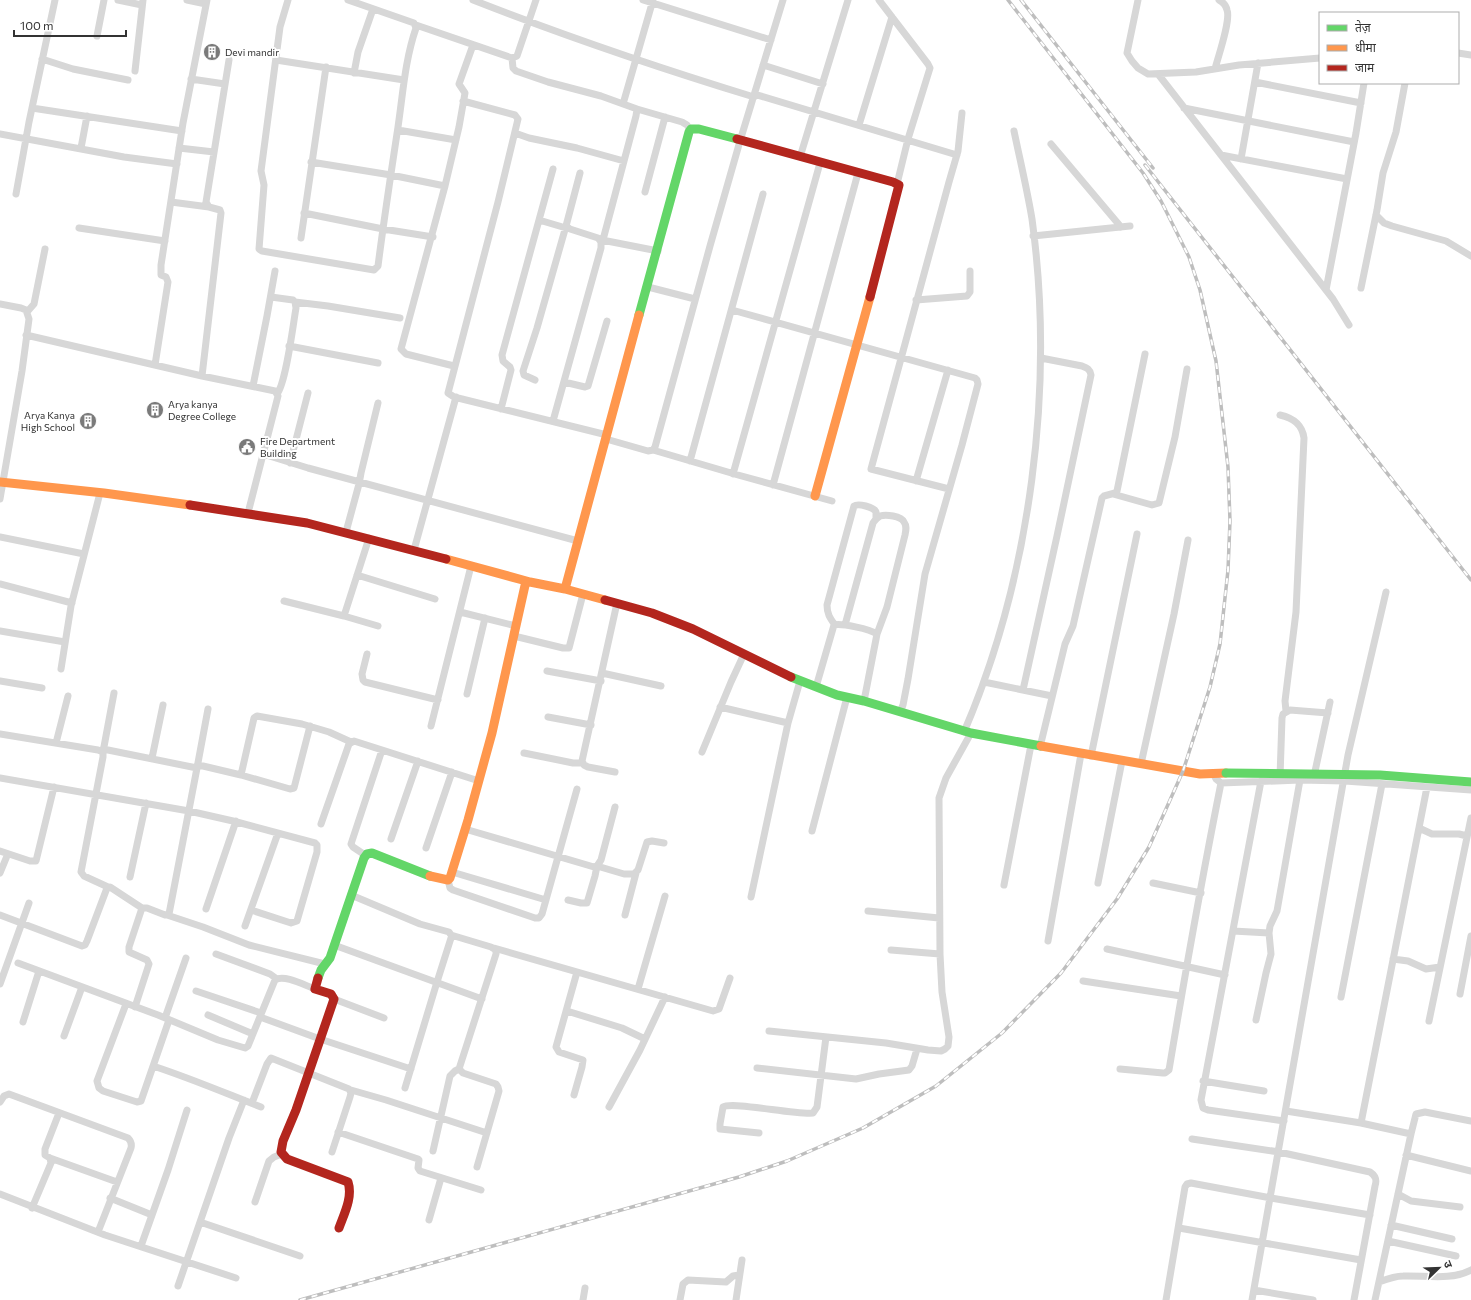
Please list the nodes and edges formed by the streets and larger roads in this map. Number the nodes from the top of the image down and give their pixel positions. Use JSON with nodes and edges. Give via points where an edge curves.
{"nodes":[{"id":1,"x":55,"y":0,"type":"edge"},
{"id":2,"x":104,"y":0,"type":"edge"},
{"id":3,"x":118,"y":0,"type":"edge"},
{"id":4,"x":187,"y":0,"type":"edge"},
{"id":5,"x":288,"y":0,"type":"edge"},
{"id":6,"x":348,"y":0,"type":"edge"},
{"id":7,"x":473,"y":0,"type":"edge"},
{"id":8,"x":536,"y":0,"type":"edge"},
{"id":9,"x":643,"y":0,"type":"edge"},
{"id":10,"x":783,"y":0,"type":"edge"},
{"id":11,"x":848,"y":0,"type":"edge"},
{"id":12,"x":879,"y":0,"type":"edge"},
{"id":13,"x":1138,"y":0,"type":"edge"},
{"id":14,"x":1219,"y":0,"type":"edge"},
{"id":15,"x":653,"y":1,"type":"edge"},
{"id":16,"x":207,"y":2,"type":"edge"},
{"id":17,"x":143,"y":3,"type":"edge"},
{"id":18,"x":372,"y":8,"type":"junction"},
{"id":19,"x":892,"y":17,"type":"junction"},
{"id":20,"x":529,"y":21,"type":"junction"},
{"id":21,"x":416,"y":25,"type":"junction"},
{"id":22,"x":97,"y":36,"type":"dead end"},
{"id":23,"x":771,"y":40,"type":"junction"},
{"id":24,"x":473,"y":45,"type":"junction"},
{"id":25,"x":1459,"y":53,"type":"edge"},
{"id":26,"x":1471,"y":55,"type":"edge"},
{"id":27,"x":512,"y":58,"type":"junction"},
{"id":28,"x":1319,"y":58,"type":"edge"},
{"id":29,"x":636,"y":59,"type":"junction"},
{"id":30,"x":42,"y":60,"type":"junction"},
{"id":31,"x":229,"y":60,"type":"dead end"},
{"id":32,"x":276,"y":60,"type":"junction"},
{"id":33,"x":1258,"y":63,"type":"junction"},
{"id":34,"x":763,"y":65,"type":"junction"},
{"id":35,"x":326,"y":67,"type":"junction"},
{"id":36,"x":1215,"y":69,"type":"junction"},
{"id":37,"x":135,"y":71,"type":"dead end"},
{"id":38,"x":354,"y":73,"type":"junction"},
{"id":39,"x":1158,"y":74,"type":"junction"},
{"id":40,"x":191,"y":79,"type":"junction"},
{"id":41,"x":128,"y":80,"type":"dead end"},
{"id":42,"x":404,"y":80,"type":"junction"},
{"id":43,"x":1255,"y":82,"type":"junction"},
{"id":44,"x":225,"y":84,"type":"junction"},
{"id":45,"x":823,"y":84,"type":"junction"},
{"id":46,"x":1364,"y":84,"type":"edge"},
{"id":47,"x":1405,"y":84,"type":"edge"},
{"id":48,"x":754,"y":95,"type":"junction"},
{"id":49,"x":463,"y":101,"type":"junction"},
{"id":50,"x":1361,"y":103,"type":"junction"},
{"id":51,"x":623,"y":104,"type":"junction"},
{"id":52,"x":32,"y":108,"type":"junction"},
{"id":53,"x":1184,"y":108,"type":"junction"},
{"id":54,"x":637,"y":109,"type":"junction"},
{"id":55,"x":815,"y":113,"type":"junction"},
{"id":56,"x":962,"y":113,"type":"dead end"},
{"id":57,"x":88,"y":116,"type":"junction"},
{"id":58,"x":665,"y":117,"type":"junction"},
{"id":59,"x":1248,"y":121,"type":"junction"},
{"id":60,"x":859,"y":125,"type":"junction"},
{"id":61,"x":398,"y":130,"type":"junction"},
{"id":62,"x":690,"y":130,"type":"junction"},
{"id":63,"x":182,"y":131,"type":"junction"},
{"id":64,"x":1014,"y":131,"type":"dead end"},
{"id":65,"x":515,"y":133,"type":"junction"},
{"id":66,"x":0,"y":134,"type":"edge"},
{"id":67,"x":26,"y":138,"type":"junction"},
{"id":68,"x":908,"y":139,"type":"junction"},
{"id":69,"x":456,"y":140,"type":"junction"},
{"id":70,"x":740,"y":141,"type":"junction"},
{"id":71,"x":1354,"y":142,"type":"junction"},
{"id":72,"x":1051,"y":144,"type":"dead end"},
{"id":73,"x":81,"y":148,"type":"junction"},
{"id":74,"x":179,"y":148,"type":"junction"},
{"id":75,"x":214,"y":152,"type":"junction"},
{"id":76,"x":957,"y":155,"type":"junction"},
{"id":77,"x":1221,"y":155,"type":"junction"},
{"id":78,"x":800,"y":157,"type":"junction"},
{"id":79,"x":1241,"y":158,"type":"junction"},
{"id":80,"x":311,"y":162,"type":"junction"},
{"id":81,"x":624,"y":162,"type":"junction"},
{"id":82,"x":820,"y":163,"type":"junction"},
{"id":83,"x":177,"y":164,"type":"junction"},
{"id":84,"x":553,"y":169,"type":"dead end"},
{"id":85,"x":580,"y":173,"type":"dead end"},
{"id":86,"x":858,"y":174,"type":"junction"},
{"id":87,"x":391,"y":175,"type":"junction"},
{"id":88,"x":1347,"y":179,"type":"junction"},
{"id":89,"x":897,"y":184,"type":"junction"},
{"id":90,"x":445,"y":186,"type":"junction"},
{"id":91,"x":645,"y":192,"type":"dead end"},
{"id":92,"x":16,"y":194,"type":"dead end"},
{"id":93,"x":763,"y":194,"type":"dead end"},
{"id":94,"x":171,"y":202,"type":"junction"},
{"id":95,"x":209,"y":207,"type":"junction"},
{"id":96,"x":304,"y":213,"type":"junction"},
{"id":97,"x":1376,"y":215,"type":"junction"},
{"id":98,"x":539,"y":220,"type":"junction"},
{"id":99,"x":1130,"y":226,"type":"dead end"},
{"id":100,"x":566,"y":227,"type":"junction"},
{"id":101,"x":1121,"y":227,"type":"junction"},
{"id":102,"x":79,"y":228,"type":"dead end"},
{"id":103,"x":383,"y":229,"type":"junction"},
{"id":104,"x":1033,"y":236,"type":"junction"},
{"id":105,"x":432,"y":237,"type":"junction"},
{"id":106,"x":301,"y":238,"type":"dead end"},
{"id":107,"x":165,"y":241,"type":"junction"},
{"id":108,"x":602,"y":241,"type":"junction"},
{"id":109,"x":45,"y":249,"type":"dead end"},
{"id":110,"x":658,"y":252,"type":"junction"},
{"id":111,"x":1471,"y":256,"type":"edge"},
{"id":112,"x":275,"y":271,"type":"dead end"},
{"id":113,"x":970,"y":271,"type":"dead end"},
{"id":114,"x":648,"y":286,"type":"junction"},
{"id":115,"x":1361,"y":288,"type":"dead end"},
{"id":116,"x":1326,"y":290,"type":"junction"},
{"id":117,"x":271,"y":297,"type":"junction"},
{"id":118,"x":695,"y":299,"type":"junction"},
{"id":119,"x":916,"y":300,"type":"junction"},
{"id":120,"x":295,"y":302,"type":"junction"},
{"id":121,"x":0,"y":304,"type":"edge"},
{"id":122,"x":732,"y":310,"type":"junction"},
{"id":123,"x":27,"y":312,"type":"junction"},
{"id":124,"x":400,"y":318,"type":"dead end"},
{"id":125,"x":607,"y":321,"type":"dead end"},
{"id":126,"x":776,"y":322,"type":"junction"},
{"id":127,"x":1349,"y":325,"type":"dead end"},
{"id":128,"x":815,"y":333,"type":"junction"},
{"id":129,"x":26,"y":335,"type":"junction"},
{"id":130,"x":858,"y":344,"type":"junction"},
{"id":131,"x":289,"y":346,"type":"junction"},
{"id":132,"x":1145,"y":354,"type":"dead end"},
{"id":133,"x":901,"y":356,"type":"junction"},
{"id":134,"x":1041,"y":358,"type":"junction"},
{"id":135,"x":378,"y":363,"type":"dead end"},
{"id":136,"x":155,"y":364,"type":"junction"},
{"id":137,"x":454,"y":366,"type":"junction"},
{"id":138,"x":1187,"y":369,"type":"dead end"},
{"id":139,"x":948,"y":370,"type":"junction"},
{"id":140,"x":202,"y":376,"type":"junction"},
{"id":141,"x":535,"y":380,"type":"dead end"},
{"id":142,"x":564,"y":382,"type":"junction"},
{"id":143,"x":253,"y":386,"type":"junction"},
{"id":144,"x":308,"y":393,"type":"dead end"},
{"id":145,"x":277,"y":394,"type":"junction"},
{"id":146,"x":456,"y":397,"type":"junction"},
{"id":147,"x":378,"y":403,"type":"dead end"},
{"id":148,"x":501,"y":409,"type":"junction"},
{"id":149,"x":1280,"y":415,"type":"dead end"},
{"id":150,"x":553,"y":421,"type":"junction"},
{"id":151,"x":606,"y":437,"type":"junction"},
{"id":152,"x":654,"y":450,"type":"junction"},
{"id":153,"x":263,"y":454,"type":"junction"},
{"id":154,"x":690,"y":461,"type":"junction"},
{"id":155,"x":290,"y":463,"type":"junction"},
{"id":156,"x":733,"y":474,"type":"junction"},
{"id":157,"x":360,"y":482,"type":"junction"},
{"id":158,"x":916,"y":482,"type":"junction"},
{"id":159,"x":2,"y":483,"type":"edge"},
{"id":160,"x":773,"y":485,"type":"junction"},
{"id":161,"x":949,"y":489,"type":"junction"},
{"id":162,"x":100,"y":493,"type":"junction"},
{"id":163,"x":1113,"y":494,"type":"junction"},
{"id":164,"x":815,"y":496,"type":"junction"},
{"id":165,"x":0,"y":499,"type":"edge"},
{"id":166,"x":428,"y":500,"type":"junction"},
{"id":167,"x":832,"y":501,"type":"dead end"},
{"id":168,"x":248,"y":513,"type":"junction"},
{"id":169,"x":876,"y":518,"type":"junction"},
{"id":170,"x":346,"y":532,"type":"junction"},
{"id":171,"x":1137,"y":534,"type":"dead end"},
{"id":172,"x":0,"y":537,"type":"edge"},
{"id":173,"x":369,"y":538,"type":"junction"},
{"id":174,"x":1188,"y":540,"type":"dead end"},
{"id":175,"x":578,"y":541,"type":"junction"},
{"id":176,"x":414,"y":550,"type":"junction"},
{"id":177,"x":84,"y":554,"type":"junction"},
{"id":178,"x":471,"y":566,"type":"junction"},
{"id":179,"x":357,"y":575,"type":"junction"},
{"id":180,"x":526,"y":581,"type":"junction"},
{"id":181,"x":0,"y":584,"type":"edge"},
{"id":182,"x":565,"y":589,"type":"junction"},
{"id":183,"x":1386,"y":592,"type":"dead end"},
{"id":184,"x":583,"y":594,"type":"junction"},
{"id":185,"x":435,"y":599,"type":"dead end"},
{"id":186,"x":284,"y":601,"type":"dead end"},
{"id":187,"x":617,"y":603,"type":"junction"},
{"id":188,"x":72,"y":604,"type":"junction"},
{"id":189,"x":460,"y":612,"type":"junction"},
{"id":190,"x":344,"y":616,"type":"junction"},
{"id":191,"x":485,"y":618,"type":"junction"},
{"id":192,"x":835,"y":625,"type":"junction"},
{"id":193,"x":845,"y":625,"type":"junction"},
{"id":194,"x":378,"y":626,"type":"dead end"},
{"id":195,"x":516,"y":626,"type":"junction"},
{"id":196,"x":0,"y":631,"type":"edge"},
{"id":197,"x":877,"y":634,"type":"junction"},
{"id":198,"x":514,"y":636,"type":"junction"},
{"id":199,"x":65,"y":642,"type":"junction"},
{"id":200,"x":367,"y":654,"type":"dead end"},
{"id":201,"x":744,"y":654,"type":"junction"},
{"id":202,"x":61,"y":669,"type":"dead end"},
{"id":203,"x":547,"y":672,"type":"dead end"},
{"id":204,"x":602,"y":673,"type":"junction"},
{"id":205,"x":800,"y":680,"type":"junction"},
{"id":206,"x":0,"y":681,"type":"edge"},
{"id":207,"x":600,"y":681,"type":"junction"},
{"id":208,"x":984,"y":682,"type":"junction"},
{"id":209,"x":661,"y":686,"type":"dead end"},
{"id":210,"x":816,"y":687,"type":"junction"},
{"id":211,"x":42,"y":688,"type":"dead end"},
{"id":212,"x":1023,"y":690,"type":"junction"},
{"id":213,"x":114,"y":693,"type":"dead end"},
{"id":214,"x":466,"y":694,"type":"dead end"},
{"id":215,"x":68,"y":696,"type":"dead end"},
{"id":216,"x":1052,"y":696,"type":"junction"},
{"id":217,"x":847,"y":697,"type":"junction"},
{"id":218,"x":438,"y":700,"type":"junction"},
{"id":219,"x":864,"y":701,"type":"junction"},
{"id":220,"x":1330,"y":702,"type":"dead end"},
{"id":221,"x":163,"y":705,"type":"dead end"},
{"id":222,"x":720,"y":707,"type":"junction"},
{"id":223,"x":208,"y":709,"type":"dead end"},
{"id":224,"x":1286,"y":711,"type":"junction"},
{"id":225,"x":900,"y":712,"type":"junction"},
{"id":226,"x":1328,"y":713,"type":"junction"},
{"id":227,"x":548,"y":717,"type":"dead end"},
{"id":228,"x":788,"y":723,"type":"junction"},
{"id":229,"x":591,"y":725,"type":"junction"},
{"id":230,"x":310,"y":726,"type":"junction"},
{"id":231,"x":431,"y":726,"type":"dead end"},
{"id":232,"x":968,"y":732,"type":"junction"},
{"id":233,"x":0,"y":734,"type":"edge"},
{"id":234,"x":352,"y":742,"type":"junction"},
{"id":235,"x":56,"y":743,"type":"junction"},
{"id":236,"x":1036,"y":746,"type":"junction"},
{"id":237,"x":103,"y":750,"type":"junction"},
{"id":238,"x":382,"y":750,"type":"junction"},
{"id":239,"x":702,"y":752,"type":"dead end"},
{"id":240,"x":524,"y":753,"type":"dead end"},
{"id":241,"x":1086,"y":755,"type":"junction"},
{"id":242,"x":152,"y":758,"type":"junction"},
{"id":243,"x":418,"y":761,"type":"junction"},
{"id":244,"x":1122,"y":761,"type":"junction"},
{"id":245,"x":583,"y":763,"type":"junction"},
{"id":246,"x":1141,"y":764,"type":"junction"},
{"id":247,"x":197,"y":768,"type":"junction"},
{"id":248,"x":452,"y":772,"type":"junction"},
{"id":249,"x":615,"y":772,"type":"dead end"},
{"id":250,"x":1213,"y":774,"type":"junction"},
{"id":251,"x":241,"y":775,"type":"junction"},
{"id":252,"x":0,"y":778,"type":"edge"},
{"id":253,"x":1300,"y":780,"type":"junction"},
{"id":254,"x":1312,"y":780,"type":"junction"},
{"id":255,"x":479,"y":781,"type":"junction"},
{"id":256,"x":1261,"y":781,"type":"junction"},
{"id":257,"x":1280,"y":781,"type":"junction"},
{"id":258,"x":1345,"y":781,"type":"junction"},
{"id":259,"x":1471,"y":782,"type":"edge"},
{"id":260,"x":1221,"y":783,"type":"junction"},
{"id":261,"x":1382,"y":784,"type":"junction"},
{"id":262,"x":54,"y":787,"type":"junction"},
{"id":263,"x":1427,"y":787,"type":"junction"},
{"id":264,"x":577,"y":789,"type":"dead end"},
{"id":265,"x":1471,"y":790,"type":"edge"},
{"id":266,"x":96,"y":794,"type":"junction"},
{"id":267,"x":146,"y":803,"type":"junction"},
{"id":268,"x":615,"y":807,"type":"dead end"},
{"id":269,"x":189,"y":811,"type":"junction"},
{"id":270,"x":1471,"y":818,"type":"edge"},
{"id":271,"x":236,"y":822,"type":"junction"},
{"id":272,"x":321,"y":824,"type":"dead end"},
{"id":273,"x":1419,"y":828,"type":"junction"},
{"id":274,"x":465,"y":829,"type":"junction"},
{"id":275,"x":812,"y":831,"type":"dead end"},
{"id":276,"x":278,"y":833,"type":"junction"},
{"id":277,"x":1467,"y":836,"type":"junction"},
{"id":278,"x":391,"y":839,"type":"dead end"},
{"id":279,"x":664,"y":842,"type":"dead end"},
{"id":280,"x":426,"y":848,"type":"dead end"},
{"id":281,"x":0,"y":851,"type":"edge"},
{"id":282,"x":9,"y":854,"type":"junction"},
{"id":283,"x":365,"y":855,"type":"junction"},
{"id":284,"x":558,"y":857,"type":"junction"},
{"id":285,"x":597,"y":866,"type":"junction"},
{"id":286,"x":0,"y":873,"type":"edge"},
{"id":287,"x":636,"y":873,"type":"junction"},
{"id":288,"x":450,"y":876,"type":"junction"},
{"id":289,"x":130,"y":877,"type":"dead end"},
{"id":290,"x":1153,"y":882,"type":"dead end"},
{"id":291,"x":1098,"y":883,"type":"dead end"},
{"id":292,"x":1004,"y":885,"type":"dead end"},
{"id":293,"x":108,"y":887,"type":"junction"},
{"id":294,"x":1201,"y":892,"type":"junction"},
{"id":295,"x":351,"y":895,"type":"junction"},
{"id":296,"x":665,"y":896,"type":"dead end"},
{"id":297,"x":750,"y":897,"type":"dead end"},
{"id":298,"x":546,"y":900,"type":"junction"},
{"id":299,"x":568,"y":900,"type":"dead end"},
{"id":300,"x":29,"y":903,"type":"dead end"},
{"id":301,"x":142,"y":908,"type":"junction"},
{"id":302,"x":206,"y":909,"type":"dead end"},
{"id":303,"x":251,"y":910,"type":"junction"},
{"id":304,"x":868,"y":911,"type":"dead end"},
{"id":305,"x":0,"y":915,"type":"edge"},
{"id":306,"x":167,"y":915,"type":"junction"},
{"id":307,"x":625,"y":915,"type":"dead end"},
{"id":308,"x":939,"y":918,"type":"junction"},
{"id":309,"x":22,"y":924,"type":"junction"},
{"id":310,"x":245,"y":926,"type":"dead end"},
{"id":311,"x":1233,"y":931,"type":"junction"},
{"id":312,"x":1269,"y":933,"type":"junction"},
{"id":313,"x":451,"y":934,"type":"junction"},
{"id":314,"x":1471,"y":936,"type":"edge"},
{"id":315,"x":1048,"y":942,"type":"dead end"},
{"id":316,"x":334,"y":945,"type":"junction"},
{"id":317,"x":494,"y":948,"type":"junction"},
{"id":318,"x":1107,"y":949,"type":"dead end"},
{"id":319,"x":892,"y":950,"type":"dead end"},
{"id":320,"x":216,"y":954,"type":"dead end"},
{"id":321,"x":940,"y":954,"type":"junction"},
{"id":322,"x":186,"y":958,"type":"dead end"},
{"id":323,"x":1393,"y":959,"type":"junction"},
{"id":324,"x":18,"y":963,"type":"dead end"},
{"id":325,"x":325,"y":964,"type":"junction"},
{"id":326,"x":1186,"y":966,"type":"junction"},
{"id":327,"x":1440,"y":967,"type":"junction"},
{"id":328,"x":39,"y":971,"type":"junction"},
{"id":329,"x":577,"y":972,"type":"junction"},
{"id":330,"x":1225,"y":975,"type":"junction"},
{"id":331,"x":730,"y":978,"type":"dead end"},
{"id":332,"x":276,"y":979,"type":"junction"},
{"id":333,"x":1083,"y":981,"type":"dead end"},
{"id":334,"x":0,"y":982,"type":"edge"},
{"id":335,"x":437,"y":982,"type":"junction"},
{"id":336,"x":82,"y":987,"type":"junction"},
{"id":337,"x":315,"y":989,"type":"junction"},
{"id":338,"x":638,"y":989,"type":"junction"},
{"id":339,"x":196,"y":991,"type":"dead end"},
{"id":340,"x":1460,"y":994,"type":"dead end"},
{"id":341,"x":1181,"y":996,"type":"junction"},
{"id":342,"x":665,"y":997,"type":"junction"},
{"id":343,"x":1341,"y":997,"type":"dead end"},
{"id":344,"x":334,"y":999,"type":"junction"},
{"id":345,"x":482,"y":999,"type":"junction"},
{"id":346,"x":126,"y":1004,"type":"junction"},
{"id":347,"x":135,"y":1007,"type":"junction"},
{"id":348,"x":566,"y":1011,"type":"junction"},
{"id":349,"x":208,"y":1015,"type":"dead end"},
{"id":350,"x":260,"y":1015,"type":"junction"},
{"id":351,"x":384,"y":1018,"type":"dead end"},
{"id":352,"x":167,"y":1019,"type":"junction"},
{"id":353,"x":1256,"y":1020,"type":"dead end"},
{"id":354,"x":1429,"y":1021,"type":"dead end"},
{"id":355,"x":22,"y":1022,"type":"dead end"},
{"id":356,"x":769,"y":1031,"type":"dead end"},
{"id":357,"x":253,"y":1034,"type":"junction"},
{"id":358,"x":64,"y":1036,"type":"dead end"},
{"id":359,"x":826,"y":1036,"type":"junction"},
{"id":360,"x":320,"y":1039,"type":"junction"},
{"id":361,"x":645,"y":1039,"type":"junction"},
{"id":362,"x":917,"y":1048,"type":"junction"},
{"id":363,"x":153,"y":1066,"type":"junction"},
{"id":364,"x":757,"y":1068,"type":"dead end"},
{"id":365,"x":411,"y":1069,"type":"junction"},
{"id":366,"x":459,"y":1069,"type":"junction"},
{"id":367,"x":1120,"y":1069,"type":"dead end"},
{"id":368,"x":309,"y":1073,"type":"junction"},
{"id":369,"x":821,"y":1076,"type":"junction"},
{"id":370,"x":1203,"y":1081,"type":"junction"},
{"id":371,"x":405,"y":1088,"type":"dead end"},
{"id":372,"x":351,"y":1090,"type":"junction"},
{"id":373,"x":1264,"y":1091,"type":"dead end"},
{"id":374,"x":574,"y":1095,"type":"dead end"},
{"id":375,"x":244,"y":1100,"type":"junction"},
{"id":376,"x":0,"y":1102,"type":"edge"},
{"id":377,"x":252,"y":1103,"type":"junction"},
{"id":378,"x":261,"y":1107,"type":"dead end"},
{"id":379,"x":609,"y":1107,"type":"dead end"},
{"id":380,"x":187,"y":1110,"type":"dead end"},
{"id":381,"x":1286,"y":1112,"type":"junction"},
{"id":382,"x":59,"y":1113,"type":"junction"},
{"id":383,"x":441,"y":1118,"type":"junction"},
{"id":384,"x":1284,"y":1121,"type":"junction"},
{"id":385,"x":1471,"y":1121,"type":"edge"},
{"id":386,"x":1361,"y":1123,"type":"junction"},
{"id":387,"x":338,"y":1132,"type":"junction"},
{"id":388,"x":487,"y":1133,"type":"junction"},
{"id":389,"x":759,"y":1133,"type":"dead end"},
{"id":390,"x":1411,"y":1134,"type":"junction"},
{"id":391,"x":1192,"y":1139,"type":"dead end"},
{"id":392,"x":433,"y":1151,"type":"dead end"},
{"id":393,"x":332,"y":1152,"type":"dead end"},
{"id":394,"x":1279,"y":1152,"type":"junction"},
{"id":395,"x":282,"y":1154,"type":"junction"},
{"id":396,"x":1406,"y":1155,"type":"junction"},
{"id":397,"x":50,"y":1158,"type":"junction"},
{"id":398,"x":478,"y":1167,"type":"dead end"},
{"id":399,"x":1471,"y":1171,"type":"edge"},
{"id":400,"x":441,"y":1178,"type":"junction"},
{"id":401,"x":117,"y":1182,"type":"junction"},
{"id":402,"x":481,"y":1190,"type":"dead end"},
{"id":403,"x":0,"y":1194,"type":"edge"},
{"id":404,"x":1398,"y":1194,"type":"junction"},
{"id":405,"x":110,"y":1198,"type":"junction"},
{"id":406,"x":1271,"y":1198,"type":"junction"},
{"id":407,"x":255,"y":1202,"type":"dead end"},
{"id":408,"x":1460,"y":1207,"type":"dead end"},
{"id":409,"x":32,"y":1208,"type":"junction"},
{"id":410,"x":152,"y":1215,"type":"junction"},
{"id":411,"x":1370,"y":1215,"type":"junction"},
{"id":412,"x":429,"y":1220,"type":"dead end"},
{"id":413,"x":200,"y":1222,"type":"junction"},
{"id":414,"x":1391,"y":1225,"type":"junction"},
{"id":415,"x":339,"y":1228,"type":"dead end"},
{"id":416,"x":1179,"y":1228,"type":"junction"},
{"id":417,"x":98,"y":1232,"type":"junction"},
{"id":418,"x":1452,"y":1238,"type":"dead end"},
{"id":419,"x":1388,"y":1241,"type":"junction"},
{"id":420,"x":1263,"y":1243,"type":"junction"},
{"id":421,"x":141,"y":1246,"type":"junction"},
{"id":422,"x":300,"y":1256,"type":"dead end"},
{"id":423,"x":1456,"y":1256,"type":"dead end"},
{"id":424,"x":742,"y":1260,"type":"dead end"},
{"id":425,"x":1361,"y":1260,"type":"junction"},
{"id":426,"x":187,"y":1261,"type":"junction"},
{"id":427,"x":1471,"y":1270,"type":"edge"},
{"id":428,"x":739,"y":1275,"type":"junction"},
{"id":429,"x":236,"y":1278,"type":"dead end"},
{"id":430,"x":1379,"y":1282,"type":"junction"},
{"id":431,"x":178,"y":1286,"type":"dead end"},
{"id":432,"x":584,"y":1288,"type":"dead end"},
{"id":433,"x":1254,"y":1290,"type":"junction"},
{"id":434,"x":583,"y":1300,"type":"edge"},
{"id":435,"x":680,"y":1300,"type":"edge"},
{"id":436,"x":736,"y":1300,"type":"edge"},
{"id":437,"x":1166,"y":1300,"type":"edge"},
{"id":438,"x":1252,"y":1300,"type":"edge"},
{"id":439,"x":1313,"y":1300,"type":"edge"},
{"id":440,"x":1354,"y":1300,"type":"edge"},
{"id":441,"x":1375,"y":1300,"type":"edge"}],
"edges":[{"from":1,"to":30,"type":"street"},
{"from":2,"to":22,"type":"street"},
{"from":3,"to":17,"type":"street"},
{"from":4,"to":16,"type":"street"},
{"from":5,"to":32,"type":"street","via":[[280,27]]},
{"from":6,"to":18,"type":"street"},
{"from":7,"to":20,"type":"street"},
{"from":8,"to":20,"type":"street"},
{"from":9,"to":15,"type":"street"},
{"from":10,"to":23,"type":"street"},
{"from":11,"to":45,"type":"street"},
{"from":12,"to":19,"type":"street"},
{"from":13,"to":39,"type":"street","via":[[1127,53],[1138,68],[1148,74]]},
{"from":14,"to":36,"type":"street","via":[[1228,10],[1228,20]]},
{"from":15,"to":23,"type":"street"},
{"from":15,"to":29,"type":"street"},
{"from":16,"to":40,"type":"street"},
{"from":17,"to":37,"type":"street"},
{"from":18,"to":21,"type":"street"},
{"from":18,"to":38,"type":"street"},
{"from":19,"to":60,"type":"street"},
{"from":19,"to":68,"type":"street","via":[[930,68]]},
{"from":20,"to":27,"type":"street","via":[[517,56]]},
{"from":20,"to":29,"type":"street"},
{"from":21,"to":24,"type":"street"},
{"from":21,"to":42,"type":"street"},
{"from":23,"to":34,"type":"street"},
{"from":24,"to":27,"type":"street"},
{"from":24,"to":49,"type":"street","via":[[459,84],[464,91]]},
{"from":25,"to":26,"type":"street"},
{"from":27,"to":51,"type":"street","via":[[516,71]]},
{"from":28,"to":33,"type":"street"},
{"from":29,"to":48,"type":"street"},
{"from":29,"to":51,"type":"street"},
{"from":30,"to":41,"type":"street"},
{"from":30,"to":52,"type":"street"},
{"from":31,"to":44,"type":"street"},
{"from":32,"to":35,"type":"street"},
{"from":32,"to":103,"type":"street","via":[[261,171],[264,185],[259,249],[374,270],[378,266]]},
{"from":33,"to":36,"type":"street"},
{"from":33,"to":43,"type":"street"},
{"from":34,"to":45,"type":"street"},
{"from":34,"to":48,"type":"street"},
{"from":35,"to":38,"type":"street"},
{"from":35,"to":80,"type":"street"},
{"from":36,"to":39,"type":"street"},
{"from":38,"to":42,"type":"street"},
{"from":39,"to":53,"type":"street"},
{"from":40,"to":44,"type":"street"},
{"from":40,"to":63,"type":"street"},
{"from":42,"to":61,"type":"street"},
{"from":43,"to":50,"type":"street"},
{"from":43,"to":59,"type":"street"},
{"from":44,"to":75,"type":"street"},
{"from":45,"to":55,"type":"street"},
{"from":46,"to":50,"type":"street"},
{"from":47,"to":97,"type":"street","via":[[1396,132],[1383,173]]},
{"from":48,"to":55,"type":"street"},
{"from":48,"to":70,"type":"street"},
{"from":49,"to":65,"type":"street","via":[[515,115],[518,119]]},
{"from":49,"to":69,"type":"street"},
{"from":50,"to":71,"type":"street"},
{"from":51,"to":54,"type":"street"},
{"from":52,"to":57,"type":"street"},
{"from":52,"to":67,"type":"street"},
{"from":53,"to":59,"type":"street"},
{"from":53,"to":77,"type":"street"},
{"from":54,"to":58,"type":"street"},
{"from":54,"to":81,"type":"street"},
{"from":55,"to":60,"type":"street"},
{"from":55,"to":78,"type":"street"},
{"from":56,"to":76,"type":"street"},
{"from":57,"to":63,"type":"street"},
{"from":57,"to":73,"type":"street"},
{"from":58,"to":62,"type":"street","via":[[687,125]]},
{"from":58,"to":91,"type":"street"},
{"from":59,"to":71,"type":"street"},
{"from":59,"to":79,"type":"street"},
{"from":60,"to":68,"type":"street"},
{"from":61,"to":69,"type":"street"},
{"from":61,"to":87,"type":"street"},
{"from":62,"to":70,"type":"street","via":[[695,128]]},
{"from":62,"to":110,"type":"street"},
{"from":63,"to":74,"type":"street"},
{"from":64,"to":104,"type":"street","via":[[1027,190]]},
{"from":65,"to":81,"type":"street","via":[[583,149]]},
{"from":65,"to":137,"type":"street"},
{"from":66,"to":67,"type":"street"},
{"from":67,"to":73,"type":"street"},
{"from":67,"to":92,"type":"street"},
{"from":68,"to":76,"type":"street"},
{"from":68,"to":89,"type":"street"},
{"from":69,"to":90,"type":"street"},
{"from":70,"to":78,"type":"street"},
{"from":70,"to":118,"type":"street"},
{"from":71,"to":88,"type":"street"},
{"from":72,"to":101,"type":"street"},
{"from":73,"to":83,"type":"street"},
{"from":74,"to":75,"type":"street"},
{"from":74,"to":83,"type":"street"},
{"from":75,"to":95,"type":"street","via":[[206,202]]},
{"from":76,"to":119,"type":"street"},
{"from":77,"to":79,"type":"street"},
{"from":77,"to":116,"type":"street"},
{"from":78,"to":82,"type":"street"},
{"from":79,"to":88,"type":"street"},
{"from":80,"to":87,"type":"street"},
{"from":80,"to":96,"type":"street"},
{"from":81,"to":108,"type":"street"},
{"from":82,"to":86,"type":"street"},
{"from":82,"to":126,"type":"street"},
{"from":83,"to":94,"type":"street"},
{"from":84,"to":98,"type":"street"},
{"from":85,"to":100,"type":"street"},
{"from":86,"to":89,"type":"street"},
{"from":86,"to":128,"type":"street"},
{"from":87,"to":90,"type":"street"},
{"from":87,"to":103,"type":"street"},
{"from":88,"to":116,"type":"street"},
{"from":89,"to":130,"type":"street","via":[[899,189]]},
{"from":90,"to":105,"type":"street"},
{"from":93,"to":122,"type":"street"},
{"from":94,"to":95,"type":"street"},
{"from":94,"to":107,"type":"street"},
{"from":95,"to":140,"type":"street","via":[[220,210],[221,214]]},
{"from":96,"to":103,"type":"street"},
{"from":96,"to":106,"type":"street"},
{"from":97,"to":111,"type":"street","via":[[1384,223],[1446,241]]},
{"from":97,"to":115,"type":"street"},
{"from":98,"to":100,"type":"street"},
{"from":98,"to":148,"type":"street","via":[[502,355],[503,361],[511,370]]},
{"from":99,"to":101,"type":"street"},
{"from":100,"to":108,"type":"street"},
{"from":100,"to":141,"type":"street","via":[[523,371],[524,375]]},
{"from":101,"to":104,"type":"street"},
{"from":102,"to":107,"type":"street"},
{"from":103,"to":105,"type":"street"},
{"from":104,"to":134,"type":"street"},
{"from":105,"to":137,"type":"street","via":[[401,349],[406,354]]},
{"from":107,"to":136,"type":"street","via":[[161,275],[166,277],[168,282]]},
{"from":108,"to":110,"type":"street"},
{"from":108,"to":142,"type":"street"},
{"from":109,"to":123,"type":"street","via":[[34,304]]},
{"from":110,"to":114,"type":"street"},
{"from":112,"to":117,"type":"street"},
{"from":113,"to":119,"type":"street","via":[[970,292],[967,296]]},
{"from":114,"to":118,"type":"street"},
{"from":114,"to":151,"type":"street"},
{"from":116,"to":127,"type":"street"},
{"from":117,"to":120,"type":"street"},
{"from":117,"to":143,"type":"street"},
{"from":118,"to":152,"type":"street"},
{"from":119,"to":133,"type":"street"},
{"from":120,"to":124,"type":"street"},
{"from":120,"to":131,"type":"street"},
{"from":121,"to":123,"type":"street","via":[[21,308]]},
{"from":122,"to":126,"type":"street"},
{"from":122,"to":154,"type":"street"},
{"from":123,"to":129,"type":"street","via":[[29,319]]},
{"from":125,"to":142,"type":"street","via":[[588,386]]},
{"from":126,"to":128,"type":"street"},
{"from":126,"to":156,"type":"street"},
{"from":128,"to":130,"type":"street"},
{"from":128,"to":160,"type":"street"},
{"from":129,"to":136,"type":"street"},
{"from":129,"to":159,"type":"street"},
{"from":130,"to":133,"type":"street"},
{"from":130,"to":164,"type":"street"},
{"from":131,"to":135,"type":"street"},
{"from":131,"to":145,"type":"street","via":[[281,387]]},
{"from":132,"to":163,"type":"street","via":[[1117,491]]},
{"from":133,"to":139,"type":"street"},
{"from":133,"to":158,"type":"street","via":[[871,469]]},
{"from":134,"to":208,"type":"street","via":[[1032,479],[1023,532],[1005,612]]},
{"from":134,"to":212,"type":"street","via":[[1082,366],[1090,371],[1091,375]]},
{"from":136,"to":140,"type":"street"},
{"from":137,"to":146,"type":"street","via":[[448,393]]},
{"from":138,"to":163,"type":"street","via":[[1175,437],[1159,503],[1152,505]]},
{"from":139,"to":158,"type":"street"},
{"from":139,"to":161,"type":"street","via":[[975,378],[978,384]]},
{"from":140,"to":143,"type":"street"},
{"from":142,"to":150,"type":"street"},
{"from":143,"to":145,"type":"street","via":[[272,389]]},
{"from":144,"to":155,"type":"street"},
{"from":145,"to":153,"type":"street"},
{"from":146,"to":148,"type":"street"},
{"from":146,"to":166,"type":"street"},
{"from":147,"to":157,"type":"street"},
{"from":148,"to":150,"type":"street"},
{"from":149,"to":224,"type":"street","via":[[1290,417],[1298,423],[1304,438],[1296,612]]},
{"from":150,"to":151,"type":"street"},
{"from":151,"to":152,"type":"street","via":[[648,451]]},
{"from":151,"to":175,"type":"street"},
{"from":152,"to":154,"type":"street"},
{"from":153,"to":155,"type":"street"},
{"from":153,"to":168,"type":"street"},
{"from":154,"to":156,"type":"street"},
{"from":155,"to":157,"type":"street"},
{"from":156,"to":160,"type":"street"},
{"from":157,"to":166,"type":"street"},
{"from":157,"to":170,"type":"street"},
{"from":158,"to":161,"type":"street"},
{"from":159,"to":162,"type":"street"},
{"from":159,"to":165,"type":"street"},
{"from":160,"to":164,"type":"street"},
{"from":161,"to":225,"type":"street","via":[[925,574]]},
{"from":162,"to":168,"type":"street"},
{"from":162,"to":177,"type":"street"},
{"from":163,"to":216,"type":"street","via":[[1102,498],[1073,626],[1065,644]]},
{"from":164,"to":167,"type":"street"},
{"from":166,"to":175,"type":"street"},
{"from":166,"to":176,"type":"street"},
{"from":168,"to":170,"type":"street"},
{"from":169,"to":192,"type":"street","via":[[873,509],[859,504],[854,506],[827,605],[828,616]]},
{"from":169,"to":193,"type":"street"},
{"from":169,"to":197,"type":"street","via":[[885,515],[902,519],[906,527],[889,600]]},
{"from":170,"to":173,"type":"street"},
{"from":171,"to":241,"type":"street"},
{"from":172,"to":177,"type":"street"},
{"from":173,"to":176,"type":"street"},
{"from":173,"to":179,"type":"street"},
{"from":174,"to":246,"type":"street"},
{"from":175,"to":182,"type":"street"},
{"from":176,"to":178,"type":"street"},
{"from":177,"to":188,"type":"street"},
{"from":178,"to":180,"type":"street"},
{"from":178,"to":189,"type":"street"},
{"from":179,"to":185,"type":"street"},
{"from":179,"to":190,"type":"street"},
{"from":180,"to":182,"type":"street"},
{"from":180,"to":195,"type":"street"},
{"from":181,"to":188,"type":"street"},
{"from":182,"to":184,"type":"street"},
{"from":183,"to":258,"type":"street","via":[[1348,755]]},
{"from":184,"to":187,"type":"street"},
{"from":184,"to":198,"type":"street","via":[[569,648]]},
{"from":186,"to":190,"type":"street"},
{"from":187,"to":201,"type":"street","via":[[693,629]]},
{"from":187,"to":204,"type":"street"},
{"from":188,"to":199,"type":"street"},
{"from":189,"to":191,"type":"street"},
{"from":189,"to":218,"type":"street"},
{"from":190,"to":194,"type":"street"},
{"from":191,"to":195,"type":"street"},
{"from":191,"to":214,"type":"street"},
{"from":192,"to":193,"type":"street"},
{"from":192,"to":210,"type":"street"},
{"from":193,"to":197,"type":"street"},
{"from":195,"to":198,"type":"street"},
{"from":196,"to":199,"type":"street"},
{"from":197,"to":219,"type":"street"},
{"from":198,"to":255,"type":"street"},
{"from":199,"to":202,"type":"street"},
{"from":200,"to":218,"type":"street","via":[[362,674],[362,680],[365,682]]},
{"from":201,"to":205,"type":"street"},
{"from":201,"to":222,"type":"street"},
{"from":203,"to":207,"type":"street"},
{"from":204,"to":207,"type":"street"},
{"from":204,"to":209,"type":"street"},
{"from":205,"to":210,"type":"street"},
{"from":205,"to":228,"type":"street"},
{"from":206,"to":211,"type":"street"},
{"from":207,"to":229,"type":"street"},
{"from":208,"to":212,"type":"street"},
{"from":208,"to":232,"type":"street"},
{"from":210,"to":217,"type":"street"},
{"from":212,"to":216,"type":"street"},
{"from":213,"to":237,"type":"street"},
{"from":215,"to":235,"type":"street"},
{"from":216,"to":236,"type":"street"},
{"from":217,"to":219,"type":"street"},
{"from":217,"to":275,"type":"street"},
{"from":218,"to":231,"type":"street"},
{"from":219,"to":225,"type":"street"},
{"from":220,"to":226,"type":"street"},
{"from":221,"to":242,"type":"street"},
{"from":222,"to":228,"type":"street"},
{"from":222,"to":239,"type":"street"},
{"from":223,"to":247,"type":"street"},
{"from":224,"to":226,"type":"street"},
{"from":224,"to":257,"type":"street","via":[[1282,718]]},
{"from":225,"to":232,"type":"street"},
{"from":226,"to":254,"type":"street"},
{"from":227,"to":229,"type":"street"},
{"from":228,"to":297,"type":"street"},
{"from":229,"to":245,"type":"street"},
{"from":230,"to":234,"type":"street"},
{"from":230,"to":251,"type":"street","via":[[255,717]]},
{"from":230,"to":251,"type":"street","via":[[294,788]]},
{"from":232,"to":236,"type":"street"},
{"from":232,"to":308,"type":"street","via":[[940,792]]},
{"from":233,"to":235,"type":"street"},
{"from":234,"to":238,"type":"street"},
{"from":234,"to":272,"type":"street","via":[[349,744]]},
{"from":235,"to":237,"type":"street"},
{"from":236,"to":241,"type":"street"},
{"from":236,"to":292,"type":"street"},
{"from":237,"to":242,"type":"street"},
{"from":237,"to":266,"type":"street"},
{"from":238,"to":243,"type":"street"},
{"from":238,"to":283,"type":"street","via":[[351,844]]},
{"from":240,"to":245,"type":"street"},
{"from":241,"to":244,"type":"street"},
{"from":241,"to":315,"type":"street"},
{"from":242,"to":247,"type":"street"},
{"from":243,"to":248,"type":"street"},
{"from":243,"to":278,"type":"street"},
{"from":244,"to":246,"type":"street"},
{"from":244,"to":291,"type":"street"},
{"from":245,"to":249,"type":"street","via":[[588,767]]},
{"from":246,"to":250,"type":"street"},
{"from":247,"to":251,"type":"street","via":[[202,766]]},
{"from":247,"to":269,"type":"street"},
{"from":248,"to":255,"type":"street"},
{"from":248,"to":280,"type":"street"},
{"from":250,"to":259,"type":"street","bridge":true,"via":[[1338,774]]},
{"from":250,"to":260,"type":"street"},
{"from":252,"to":262,"type":"street"},
{"from":253,"to":254,"type":"street"},
{"from":253,"to":257,"type":"street"},
{"from":253,"to":312,"type":"street","via":[[1277,911]]},
{"from":254,"to":258,"type":"street"},
{"from":255,"to":274,"type":"street"},
{"from":256,"to":257,"type":"street"},
{"from":256,"to":260,"type":"street"},
{"from":256,"to":311,"type":"street"},
{"from":258,"to":261,"type":"street"},
{"from":258,"to":381,"type":"street"},
{"from":260,"to":294,"type":"street"},
{"from":261,"to":263,"type":"street"},
{"from":261,"to":343,"type":"street"},
{"from":262,"to":266,"type":"street"},
{"from":262,"to":282,"type":"street","via":[[36,861]]},
{"from":263,"to":265,"type":"street"},
{"from":263,"to":273,"type":"street"},
{"from":264,"to":284,"type":"street"},
{"from":266,"to":267,"type":"street"},
{"from":266,"to":293,"type":"street","via":[[81,872],[84,876]]},
{"from":267,"to":269,"type":"street"},
{"from":267,"to":289,"type":"street"},
{"from":268,"to":285,"type":"street","via":[[601,860]]},
{"from":269,"to":271,"type":"street"},
{"from":269,"to":306,"type":"street"},
{"from":270,"to":277,"type":"street"},
{"from":271,"to":276,"type":"street"},
{"from":271,"to":302,"type":"street"},
{"from":273,"to":277,"type":"street","via":[[1432,834]]},
{"from":273,"to":323,"type":"street"},
{"from":274,"to":284,"type":"street"},
{"from":274,"to":288,"type":"street"},
{"from":276,"to":303,"type":"street"},
{"from":276,"to":303,"type":"street","via":[[315,843],[318,847],[297,921],[291,923]]},
{"from":277,"to":327,"type":"street"},
{"from":279,"to":287,"type":"street","via":[[647,842]]},
{"from":281,"to":282,"type":"street"},
{"from":282,"to":286,"type":"street"},
{"from":283,"to":288,"type":"street","via":[[372,853],[428,875]]},
{"from":283,"to":295,"type":"street"},
{"from":284,"to":285,"type":"street"},
{"from":284,"to":298,"type":"street"},
{"from":285,"to":287,"type":"street","via":[[624,874]]},
{"from":285,"to":299,"type":"street","via":[[587,903]]},
{"from":287,"to":307,"type":"street"},
{"from":288,"to":298,"type":"street"},
{"from":288,"to":298,"type":"street","via":[[450,888],[454,890],[535,918],[540,916]]},
{"from":290,"to":294,"type":"street"},
{"from":293,"to":301,"type":"street"},
{"from":293,"to":309,"type":"street","via":[[85,945],[77,945]]},
{"from":294,"to":326,"type":"street"},
{"from":295,"to":313,"type":"street"},
{"from":295,"to":316,"type":"street"},
{"from":296,"to":338,"type":"street"},
{"from":300,"to":309,"type":"street"},
{"from":301,"to":306,"type":"street"},
{"from":301,"to":347,"type":"street","via":[[128,950],[147,960],[149,964]]},
{"from":303,"to":310,"type":"street"},
{"from":304,"to":308,"type":"street"},
{"from":305,"to":309,"type":"street"},
{"from":306,"to":325,"type":"street","via":[[249,945]]},
{"from":308,"to":321,"type":"street"},
{"from":309,"to":334,"type":"street"},
{"from":311,"to":312,"type":"street"},
{"from":311,"to":330,"type":"street"},
{"from":312,"to":353,"type":"street","via":[[1271,954]]},
{"from":313,"to":317,"type":"street"},
{"from":313,"to":335,"type":"street"},
{"from":314,"to":340,"type":"street"},
{"from":316,"to":325,"type":"street"},
{"from":316,"to":335,"type":"street"},
{"from":317,"to":329,"type":"street"},
{"from":317,"to":345,"type":"street","via":[[496,954]]},
{"from":318,"to":326,"type":"street"},
{"from":319,"to":321,"type":"street"},
{"from":320,"to":332,"type":"street","via":[[270,974]]},
{"from":321,"to":362,"type":"street","via":[[949,1043],[941,1051]]},
{"from":322,"to":352,"type":"street"},
{"from":323,"to":327,"type":"street","via":[[1408,961],[1426,968]]},
{"from":323,"to":386,"type":"street"},
{"from":324,"to":328,"type":"street"},
{"from":325,"to":337,"type":"street"},
{"from":326,"to":330,"type":"street"},
{"from":326,"to":341,"type":"street"},
{"from":327,"to":354,"type":"street"},
{"from":328,"to":336,"type":"street"},
{"from":328,"to":355,"type":"street"},
{"from":329,"to":338,"type":"street"},
{"from":329,"to":348,"type":"street"},
{"from":330,"to":370,"type":"street"},
{"from":331,"to":342,"type":"street","via":[[716,1011]]},
{"from":332,"to":337,"type":"street","via":[[286,978]]},
{"from":332,"to":350,"type":"street"},
{"from":333,"to":341,"type":"street"},
{"from":335,"to":345,"type":"street"},
{"from":335,"to":365,"type":"street"},
{"from":336,"to":346,"type":"street"},
{"from":336,"to":358,"type":"street"},
{"from":337,"to":344,"type":"street","via":[[331,994]]},
{"from":338,"to":342,"type":"street"},
{"from":339,"to":350,"type":"street"},
{"from":341,"to":367,"type":"street","via":[[1169,1070],[1163,1074]]},
{"from":342,"to":361,"type":"street"},
{"from":344,"to":351,"type":"street"},
{"from":344,"to":360,"type":"street"},
{"from":345,"to":366,"type":"street"},
{"from":346,"to":347,"type":"street"},
{"from":346,"to":363,"type":"street","via":[[98,1081],[99,1088],[139,1102]]},
{"from":347,"to":352,"type":"street"},
{"from":348,"to":361,"type":"street","via":[[622,1028]]},
{"from":348,"to":374,"type":"street","via":[[556,1047],[559,1052],[583,1060]]},
{"from":349,"to":357,"type":"street"},
{"from":350,"to":357,"type":"street"},
{"from":350,"to":360,"type":"street"},
{"from":352,"to":357,"type":"street","via":[[218,1040],[246,1048]]},
{"from":352,"to":363,"type":"street"},
{"from":356,"to":359,"type":"street"},
{"from":359,"to":362,"type":"street"},
{"from":359,"to":369,"type":"street"},
{"from":360,"to":365,"type":"street"},
{"from":360,"to":368,"type":"street"},
{"from":361,"to":379,"type":"street"},
{"from":362,"to":369,"type":"street","via":[[909,1070],[856,1079]]},
{"from":363,"to":375,"type":"street"},
{"from":364,"to":369,"type":"street"},
{"from":365,"to":371,"type":"street"},
{"from":366,"to":383,"type":"street","via":[[450,1076]]},
{"from":366,"to":388,"type":"street","via":[[498,1087]]},
{"from":368,"to":372,"type":"street"},
{"from":368,"to":377,"type":"street","via":[[271,1058]]},
{"from":368,"to":395,"type":"street","via":[[281,1148]]},
{"from":369,"to":389,"type":"street","via":[[818,1107],[813,1113],[730,1105],[723,1107],[720,1129]]},
{"from":370,"to":373,"type":"street"},
{"from":370,"to":384,"type":"street","via":[[1203,1108]]},
{"from":372,"to":383,"type":"street"},
{"from":372,"to":387,"type":"street"},
{"from":375,"to":377,"type":"street"},
{"from":375,"to":413,"type":"street"},
{"from":376,"to":382,"type":"street","via":[[9,1094]]},
{"from":377,"to":378,"type":"street"},
{"from":380,"to":410,"type":"street"},
{"from":381,"to":384,"type":"street"},
{"from":381,"to":386,"type":"street"},
{"from":382,"to":397,"type":"street","via":[[45,1149],[45,1155]]},
{"from":382,"to":401,"type":"street","via":[[128,1138],[132,1144]]},
{"from":383,"to":388,"type":"street"},
{"from":383,"to":392,"type":"street"},
{"from":384,"to":394,"type":"street"},
{"from":385,"to":390,"type":"street","via":[[1420,1112],[1414,1118]]},
{"from":386,"to":390,"type":"street"},
{"from":387,"to":393,"type":"street"},
{"from":387,"to":400,"type":"street","via":[[418,1159],[419,1170]]},
{"from":388,"to":398,"type":"street"},
{"from":390,"to":396,"type":"street"},
{"from":391,"to":394,"type":"street"},
{"from":394,"to":406,"type":"street"},
{"from":394,"to":411,"type":"street","via":[[1375,1175]]},
{"from":395,"to":407,"type":"street","via":[[269,1161]]},
{"from":395,"to":415,"type":"street","via":[[287,1159],[348,1182],[351,1187],[350,1194]]},
{"from":396,"to":399,"type":"street"},
{"from":396,"to":404,"type":"street"},
{"from":397,"to":401,"type":"street"},
{"from":397,"to":409,"type":"street","via":[[51,1163]]},
{"from":400,"to":402,"type":"street"},
{"from":400,"to":412,"type":"street"},
{"from":401,"to":405,"type":"street"},
{"from":403,"to":409,"type":"street"},
{"from":404,"to":408,"type":"street","via":[[1411,1201]]},
{"from":404,"to":414,"type":"street"},
{"from":405,"to":410,"type":"street"},
{"from":405,"to":417,"type":"street"},
{"from":406,"to":411,"type":"street"},
{"from":406,"to":416,"type":"street","via":[[1187,1184]]},
{"from":406,"to":420,"type":"street"},
{"from":409,"to":417,"type":"street"},
{"from":410,"to":421,"type":"street"},
{"from":411,"to":425,"type":"street"},
{"from":413,"to":422,"type":"street"},
{"from":413,"to":426,"type":"street"},
{"from":414,"to":418,"type":"street"},
{"from":414,"to":419,"type":"street"},
{"from":416,"to":420,"type":"street"},
{"from":416,"to":437,"type":"street"},
{"from":417,"to":421,"type":"street"},
{"from":419,"to":423,"type":"street"},
{"from":419,"to":430,"type":"street"},
{"from":420,"to":425,"type":"street"},
{"from":420,"to":433,"type":"street"},
{"from":421,"to":426,"type":"street"},
{"from":424,"to":428,"type":"street"},
{"from":425,"to":440,"type":"street"},
{"from":426,"to":429,"type":"street"},
{"from":426,"to":431,"type":"street"},
{"from":427,"to":430,"type":"street","via":[[1451,1276],[1395,1276]]},
{"from":428,"to":435,"type":"street","via":[[726,1282],[688,1280],[683,1284]]},
{"from":428,"to":436,"type":"street"},
{"from":430,"to":441,"type":"street"},
{"from":432,"to":434,"type":"street"},
{"from":433,"to":438,"type":"street"},
{"from":433,"to":439,"type":"street"}]}
